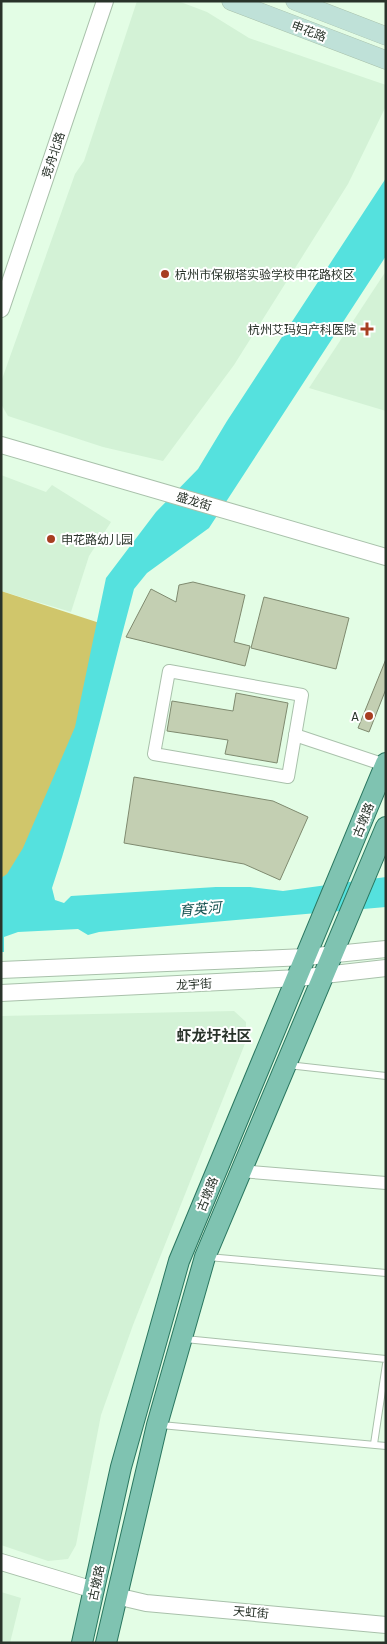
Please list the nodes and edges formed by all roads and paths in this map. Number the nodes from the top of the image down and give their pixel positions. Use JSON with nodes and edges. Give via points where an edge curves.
{"nodes":[{"id":1,"x":104,"y":1,"type":"edge"},
{"id":2,"x":231,"y":1,"type":"edge"},
{"id":3,"x":295,"y":1,"type":"edge"},
{"id":4,"x":386,"y":36,"type":"edge"},
{"id":5,"x":386,"y":60,"type":"edge"},
{"id":6,"x":1,"y":309,"type":"edge"},
{"id":7,"x":1,"y":445,"type":"edge"},
{"id":8,"x":386,"y":557,"type":"edge"},
{"id":9,"x":295,"y":735,"type":"junction"},
{"id":10,"x":385,"y":764,"type":"edge"},
{"id":11,"x":386,"y":827,"type":"edge"},
{"id":12,"x":386,"y":950,"type":"edge"},
{"id":13,"x":333,"y":954,"type":"junction"},
{"id":14,"x":306,"y":957,"type":"junction"},
{"id":15,"x":386,"y":968,"type":"edge"},
{"id":16,"x":1,"y":970,"type":"edge"},
{"id":17,"x":324,"y":974,"type":"junction"},
{"id":18,"x":298,"y":978,"type":"junction"},
{"id":19,"x":1,"y":994,"type":"edge"},
{"id":20,"x":284,"y":1065,"type":"junction"},
{"id":21,"x":386,"y":1076,"type":"edge"},
{"id":22,"x":240,"y":1171,"type":"junction"},
{"id":23,"x":386,"y":1183,"type":"edge"},
{"id":24,"x":205,"y":1257,"type":"junction"},
{"id":25,"x":386,"y":1273,"type":"edge"},
{"id":26,"x":183,"y":1339,"type":"junction"},
{"id":27,"x":386,"y":1358,"type":"edge"},
{"id":28,"x":386,"y":1364,"type":"edge"},
{"id":29,"x":157,"y":1425,"type":"junction"},
{"id":30,"x":374,"y":1444,"type":"junction"},
{"id":31,"x":386,"y":1446,"type":"edge"},
{"id":32,"x":1,"y":1562,"type":"edge"},
{"id":33,"x":94,"y":1590,"type":"junction"},
{"id":34,"x":116,"y":1596,"type":"junction"},
{"id":35,"x":386,"y":1625,"type":"edge"},
{"id":36,"x":82,"y":1643,"type":"edge"},
{"id":37,"x":106,"y":1643,"type":"edge"}],
"edges":[{"from":1,"to":6,"type":"street","name":"竞舟北路"},
{"from":2,"to":5,"type":"main road","name":"申花路"},
{"from":3,"to":4,"type":"main road","name":"申花路"},
{"from":7,"to":8,"type":"street","name":"盛龙街"},
{"from":9,"to":9,"type":"street","via":[[302,695],[169,671],[154,754],[288,777]]},
{"from":9,"to":10,"type":"street"},
{"from":10,"to":14,"type":"main road","name":"古墩路"},
{"from":11,"to":13,"type":"main road","name":"古墩路"},
{"from":12,"to":13,"type":"street","name":"龙宇街"},
{"from":13,"to":14,"type":"street","name":"龙宇街"},
{"from":13,"to":17,"type":"main road","name":"古墩路"},
{"from":14,"to":16,"type":"street","name":"龙宇街"},
{"from":14,"to":18,"type":"main road","name":"古墩路"},
{"from":15,"to":17,"type":"street","name":"龙宇街"},
{"from":17,"to":18,"type":"street","name":"龙宇街"},
{"from":17,"to":20,"type":"main road","name":"古墩路"},
{"from":18,"to":19,"type":"street","name":"龙宇街"},
{"from":18,"to":33,"type":"main road","name":"古墩路","via":[[179,1261],[121,1468]]},
{"from":20,"to":21,"type":"lane"},
{"from":20,"to":22,"type":"main road","name":"古墩路"},
{"from":22,"to":23,"type":"street"},
{"from":22,"to":24,"type":"main road","name":"古墩路"},
{"from":24,"to":25,"type":"lane"},
{"from":24,"to":26,"type":"main road","name":"古墩路"},
{"from":26,"to":27,"type":"lane"},
{"from":26,"to":29,"type":"main road","name":"古墩路"},
{"from":28,"to":30,"type":"lane"},
{"from":29,"to":30,"type":"lane"},
{"from":29,"to":34,"type":"main road","name":"古墩路"},
{"from":30,"to":31,"type":"lane"},
{"from":32,"to":33,"type":"street"},
{"from":33,"to":36,"type":"main road","name":"古墩路"},
{"from":34,"to":35,"type":"street","name":"天虹街","via":[[146,1603]]},
{"from":34,"to":37,"type":"main road","name":"古墩路"}]}
